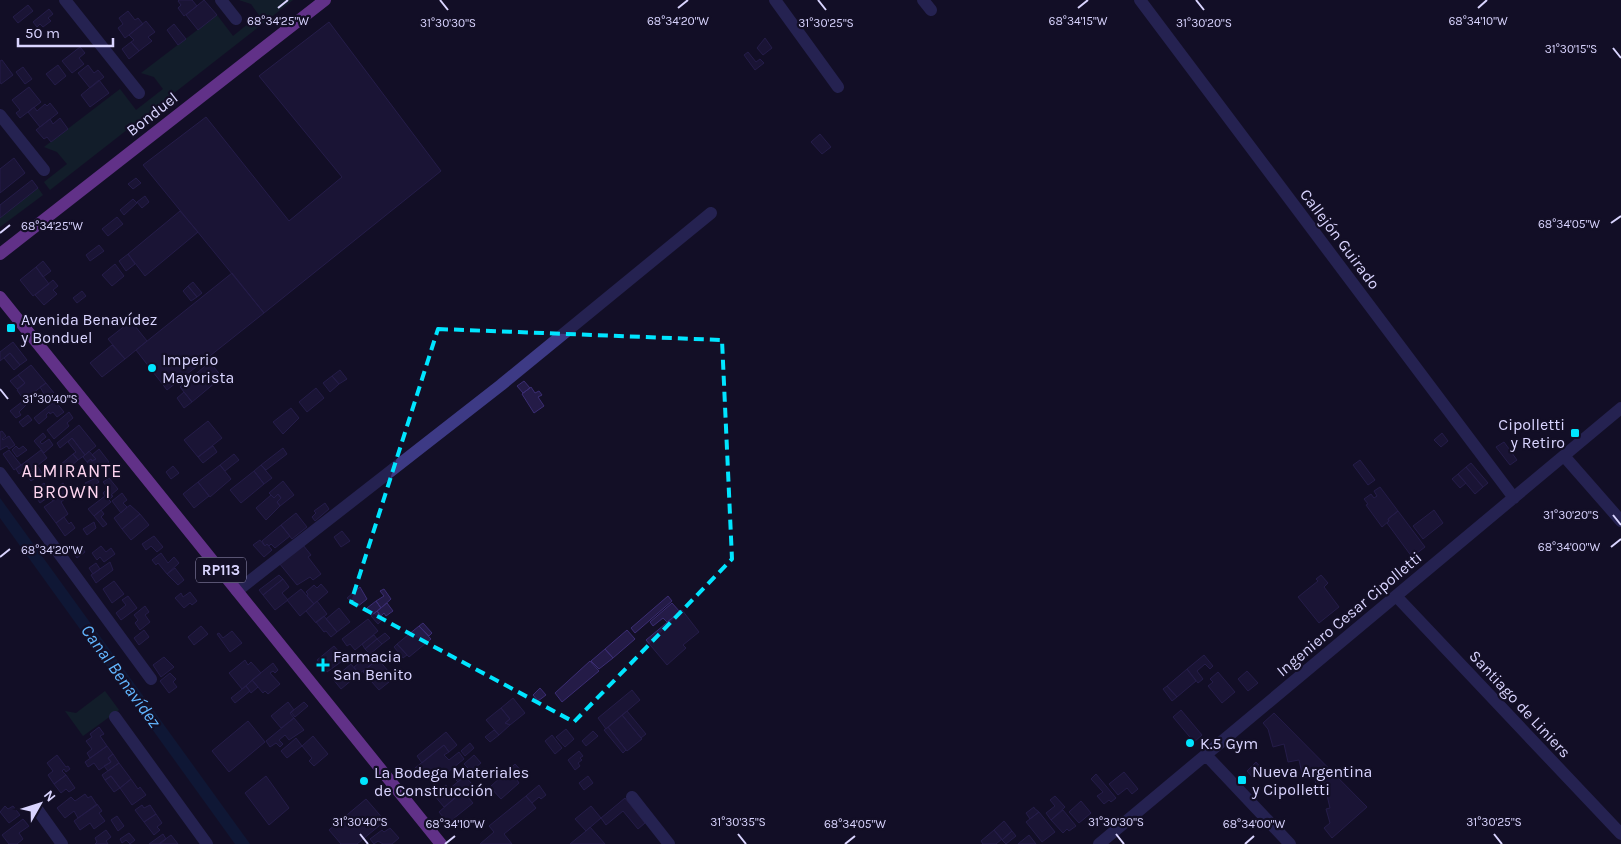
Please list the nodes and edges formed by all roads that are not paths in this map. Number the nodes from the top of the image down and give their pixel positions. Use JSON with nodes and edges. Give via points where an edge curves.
{"nodes":[{"id":1,"x":65,"y":0,"type":"edge"},
{"id":2,"x":221,"y":0,"type":"edge"},
{"id":3,"x":325,"y":0,"type":"edge"},
{"id":4,"x":775,"y":0,"type":"edge"},
{"id":5,"x":1140,"y":0,"type":"edge"},
{"id":6,"x":236,"y":19,"type":"dead end"},
{"id":7,"x":838,"y":87,"type":"dead end"},
{"id":8,"x":140,"y":93,"type":"dead end"},
{"id":9,"x":0,"y":115,"type":"edge"},
{"id":10,"x":44,"y":170,"type":"dead end"},
{"id":11,"x":711,"y":213,"type":"dead end"},
{"id":12,"x":0,"y":254,"type":"edge"},
{"id":13,"x":0,"y":297,"type":"edge"},
{"id":14,"x":1621,"y":408,"type":"edge"},
{"id":15,"x":1564,"y":456,"type":"junction"},
{"id":16,"x":0,"y":473,"type":"edge"},
{"id":17,"x":1514,"y":498,"type":"junction"},
{"id":18,"x":1621,"y":522,"type":"edge"},
{"id":19,"x":238,"y":591,"type":"junction"},
{"id":20,"x":1396,"y":596,"type":"junction"},
{"id":21,"x":151,"y":679,"type":"dead end"},
{"id":22,"x":115,"y":717,"type":"dead end"},
{"id":23,"x":1206,"y":755,"type":"junction"},
{"id":24,"x":632,"y":797,"type":"dead end"},
{"id":25,"x":37,"y":809,"type":"dead end"},
{"id":26,"x":1621,"y":834,"type":"edge"},
{"id":27,"x":62,"y":844,"type":"edge"},
{"id":28,"x":207,"y":844,"type":"edge"},
{"id":29,"x":441,"y":844,"type":"edge"},
{"id":30,"x":668,"y":844,"type":"edge"},
{"id":31,"x":1099,"y":844,"type":"edge"},
{"id":32,"x":1290,"y":844,"type":"edge"}],
"edges":[{"from":1,"to":8,"type":"street"},
{"from":2,"to":6,"type":"street"},
{"from":3,"to":12,"type":"main road","name":"Bonduel"},
{"from":4,"to":7,"type":"street"},
{"from":5,"to":17,"type":"street","name":"Callejón Guirado"},
{"from":9,"to":10,"type":"street"},
{"from":11,"to":19,"type":"street","via":[[501,385]]},
{"from":13,"to":19,"type":"main road","number":"RP113"},
{"from":14,"to":15,"type":"street","name":"Ingeniero Cesar Cipolletti"},
{"from":15,"to":17,"type":"street","name":"Ingeniero Cesar Cipolletti"},
{"from":15,"to":18,"type":"street"},
{"from":16,"to":21,"type":"street"},
{"from":17,"to":20,"type":"street","name":"Ingeniero Cesar Cipolletti"},
{"from":19,"to":29,"type":"main road","number":"RP113"},
{"from":20,"to":23,"type":"street","name":"Ingeniero Cesar Cipolletti"},
{"from":20,"to":26,"type":"street","name":"Santiago de Liniers"},
{"from":22,"to":28,"type":"street"},
{"from":23,"to":31,"type":"street","name":"Ingeniero Cesar Cipolletti"},
{"from":23,"to":32,"type":"street"},
{"from":24,"to":30,"type":"street"},
{"from":25,"to":27,"type":"street"}]}
